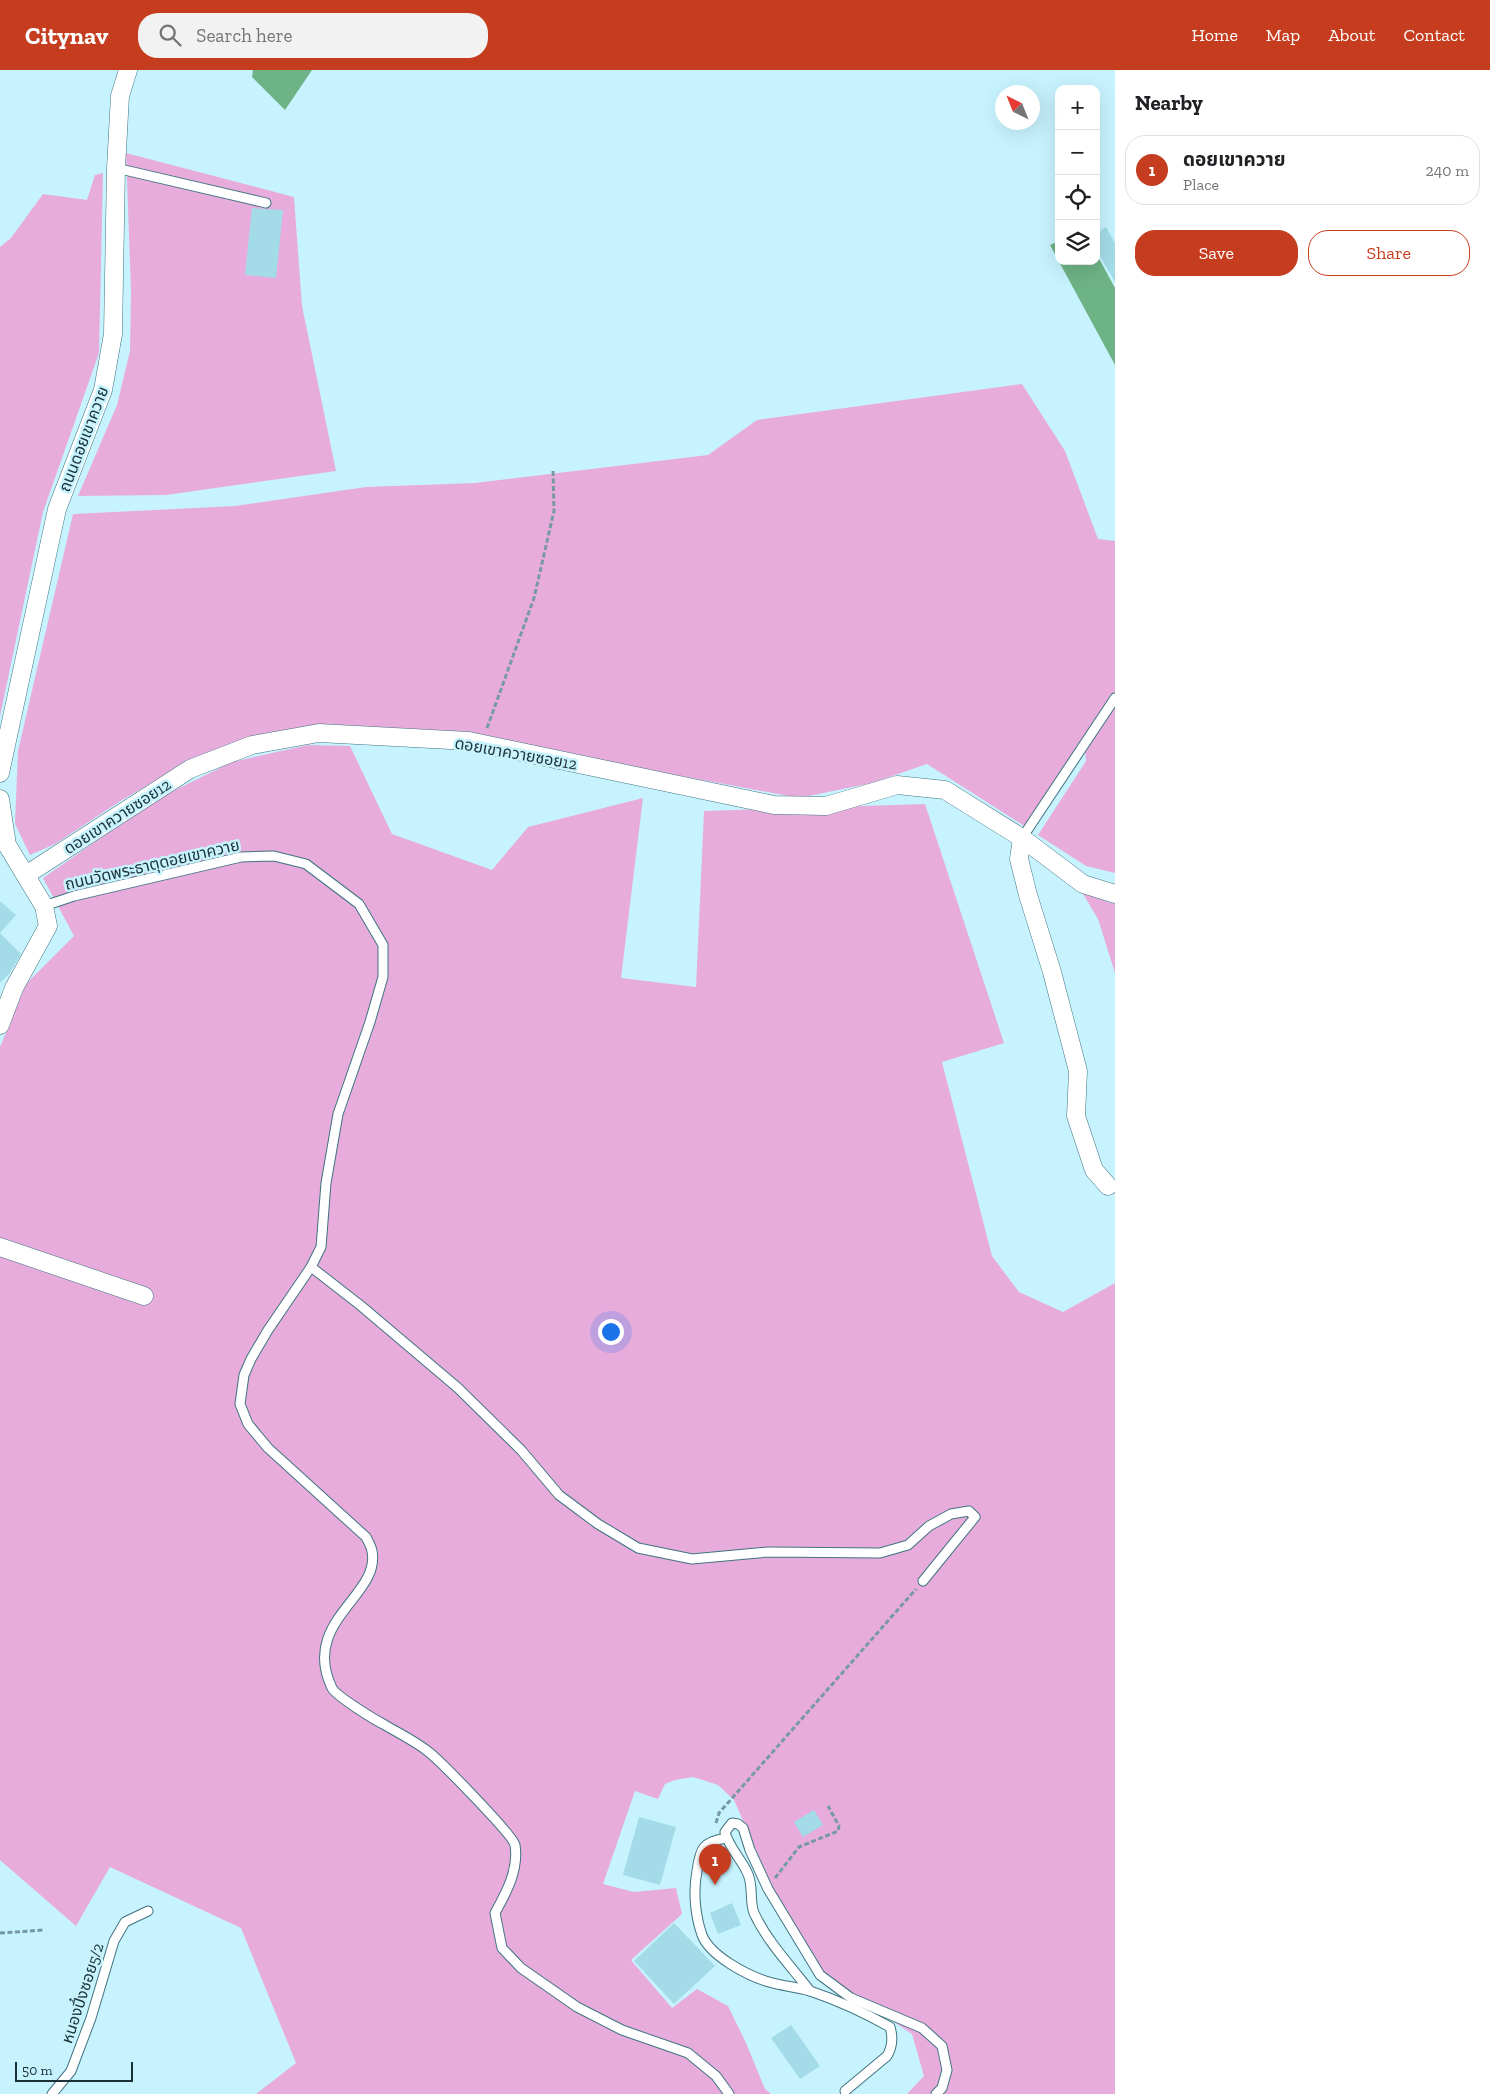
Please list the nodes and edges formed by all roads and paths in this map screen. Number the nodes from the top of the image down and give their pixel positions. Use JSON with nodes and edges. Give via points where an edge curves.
{"nodes":[{"id":1,"x":128,"y":70,"type":"edge"},
{"id":2,"x":116,"y":168,"type":"junction"},
{"id":3,"x":266,"y":203,"type":"dead end"},
{"id":4,"x":553,"y":470,"type":"dead end"},
{"id":5,"x":1115,"y":698,"type":"edge"},
{"id":6,"x":481,"y":744,"type":"junction"},
{"id":7,"x":0,"y":773,"type":"edge"},
{"id":8,"x":0,"y":799,"type":"edge"},
{"id":9,"x":1022,"y":838,"type":"junction"},
{"id":10,"x":26,"y":875,"type":"junction"},
{"id":11,"x":1115,"y":894,"type":"edge"},
{"id":12,"x":44,"y":906,"type":"junction"},
{"id":13,"x":7,"y":991,"type":"edge"},
{"id":14,"x":0,"y":1025,"type":"edge"},
{"id":15,"x":1108,"y":1186,"type":"dead end"},
{"id":16,"x":0,"y":1247,"type":"edge"},
{"id":17,"x":312,"y":1267,"type":"junction"},
{"id":18,"x":144,"y":1296,"type":"dead end"},
{"id":19,"x":923,"y":1581,"type":"joint"},
{"id":20,"x":828,"y":1806,"type":"dead end"},
{"id":21,"x":719,"y":1813,"type":"dead end"},
{"id":22,"x":726,"y":1838,"type":"junction"},
{"id":23,"x":768,"y":1888,"type":"junction"},
{"id":24,"x":148,"y":1912,"type":"dead end"},
{"id":25,"x":44,"y":1930,"type":"dead end"},
{"id":26,"x":0,"y":1932,"type":"edge"},
{"id":27,"x":810,"y":1991,"type":"junction"},
{"id":28,"x":845,"y":2091,"type":"dead end"},
{"id":29,"x":52,"y":2094,"type":"edge"},
{"id":30,"x":729,"y":2094,"type":"edge"},
{"id":31,"x":936,"y":2094,"type":"edge"}],
"edges":[{"from":1,"to":2,"type":"street","name":"ถนนดอยเขาควาย","via":[[120,96]]},
{"from":2,"to":3,"type":"lane"},
{"from":2,"to":7,"type":"street","name":"ถนนดอยเขาควาย","via":[[113,334],[103,390],[57,509]]},
{"from":4,"to":6,"type":"path","via":[[554,511],[534,598]]},
{"from":5,"to":9,"type":"lane"},
{"from":6,"to":9,"type":"street","name":"ดอยเขาควายซอย12","via":[[774,805],[826,806],[897,785],[945,790]]},
{"from":6,"to":10,"type":"street","name":"ดอยเขาควายซอย12","via":[[319,733],[252,745],[190,769]]},
{"from":8,"to":10,"type":"street","via":[[7,845]]},
{"from":9,"to":11,"type":"street","name":"ดอยเขาควายซอย12","via":[[1083,884]]},
{"from":9,"to":15,"type":"street","via":[[1019,859],[1078,1071],[1076,1116],[1094,1170]]},
{"from":10,"to":12,"type":"street"},
{"from":12,"to":13,"type":"street","via":[[48,926]]},
{"from":12,"to":17,"type":"lane","name":"ถนนวัดพระธาตุดอยเขาควาย","via":[[241,857],[274,856],[306,864],[359,904],[383,945],[383,977],[338,1114],[326,1183],[322,1247]]},
{"from":13,"to":14,"type":"street"},
{"from":16,"to":18,"type":"street"},
{"from":17,"to":19,"type":"lane","via":[[458,1388],[521,1450],[559,1495],[638,1548],[692,1559],[768,1552],[880,1553],[908,1545],[929,1526],[951,1514],[969,1511],[975,1517]]},
{"from":17,"to":30,"type":"lane","name":"ถนนวัดพระธาตุดอยเขาควาย","via":[[252,1359],[244,1375],[240,1404],[248,1424],[268,1448],[366,1537],[372,1550],[371,1571],[328,1636],[324,1660],[333,1690],[429,1752],[514,1843],[515,1863],[509,1886],[495,1913],[502,1948],[521,1968],[577,2007],[615,2026],[688,2053],[716,2076]]},
{"from":19,"to":21,"type":"path"},
{"from":20,"to":23,"type":"path","via":[[839,1826],[838,1831],[799,1847]]},
{"from":22,"to":23,"type":"lane","via":[[725,1832],[732,1823],[743,1828]]},
{"from":22,"to":27,"type":"lane","via":[[748,1873],[750,1901],[770,1942]]},
{"from":22,"to":27,"type":"lane","via":[[711,1841],[700,1856],[694,1885],[702,1936],[736,1969],[769,1982]]},
{"from":23,"to":31,"type":"lane","via":[[820,1975],[851,1998],[922,2028],[942,2046],[947,2070],[942,2088]]},
{"from":24,"to":29,"type":"lane","name":"หนองปึ๋งซอย5/2","via":[[125,1922],[114,1941],[71,2071]]},
{"from":25,"to":26,"type":"path"},
{"from":27,"to":28,"type":"lane","via":[[890,2027],[892,2041],[887,2056]]}]}
